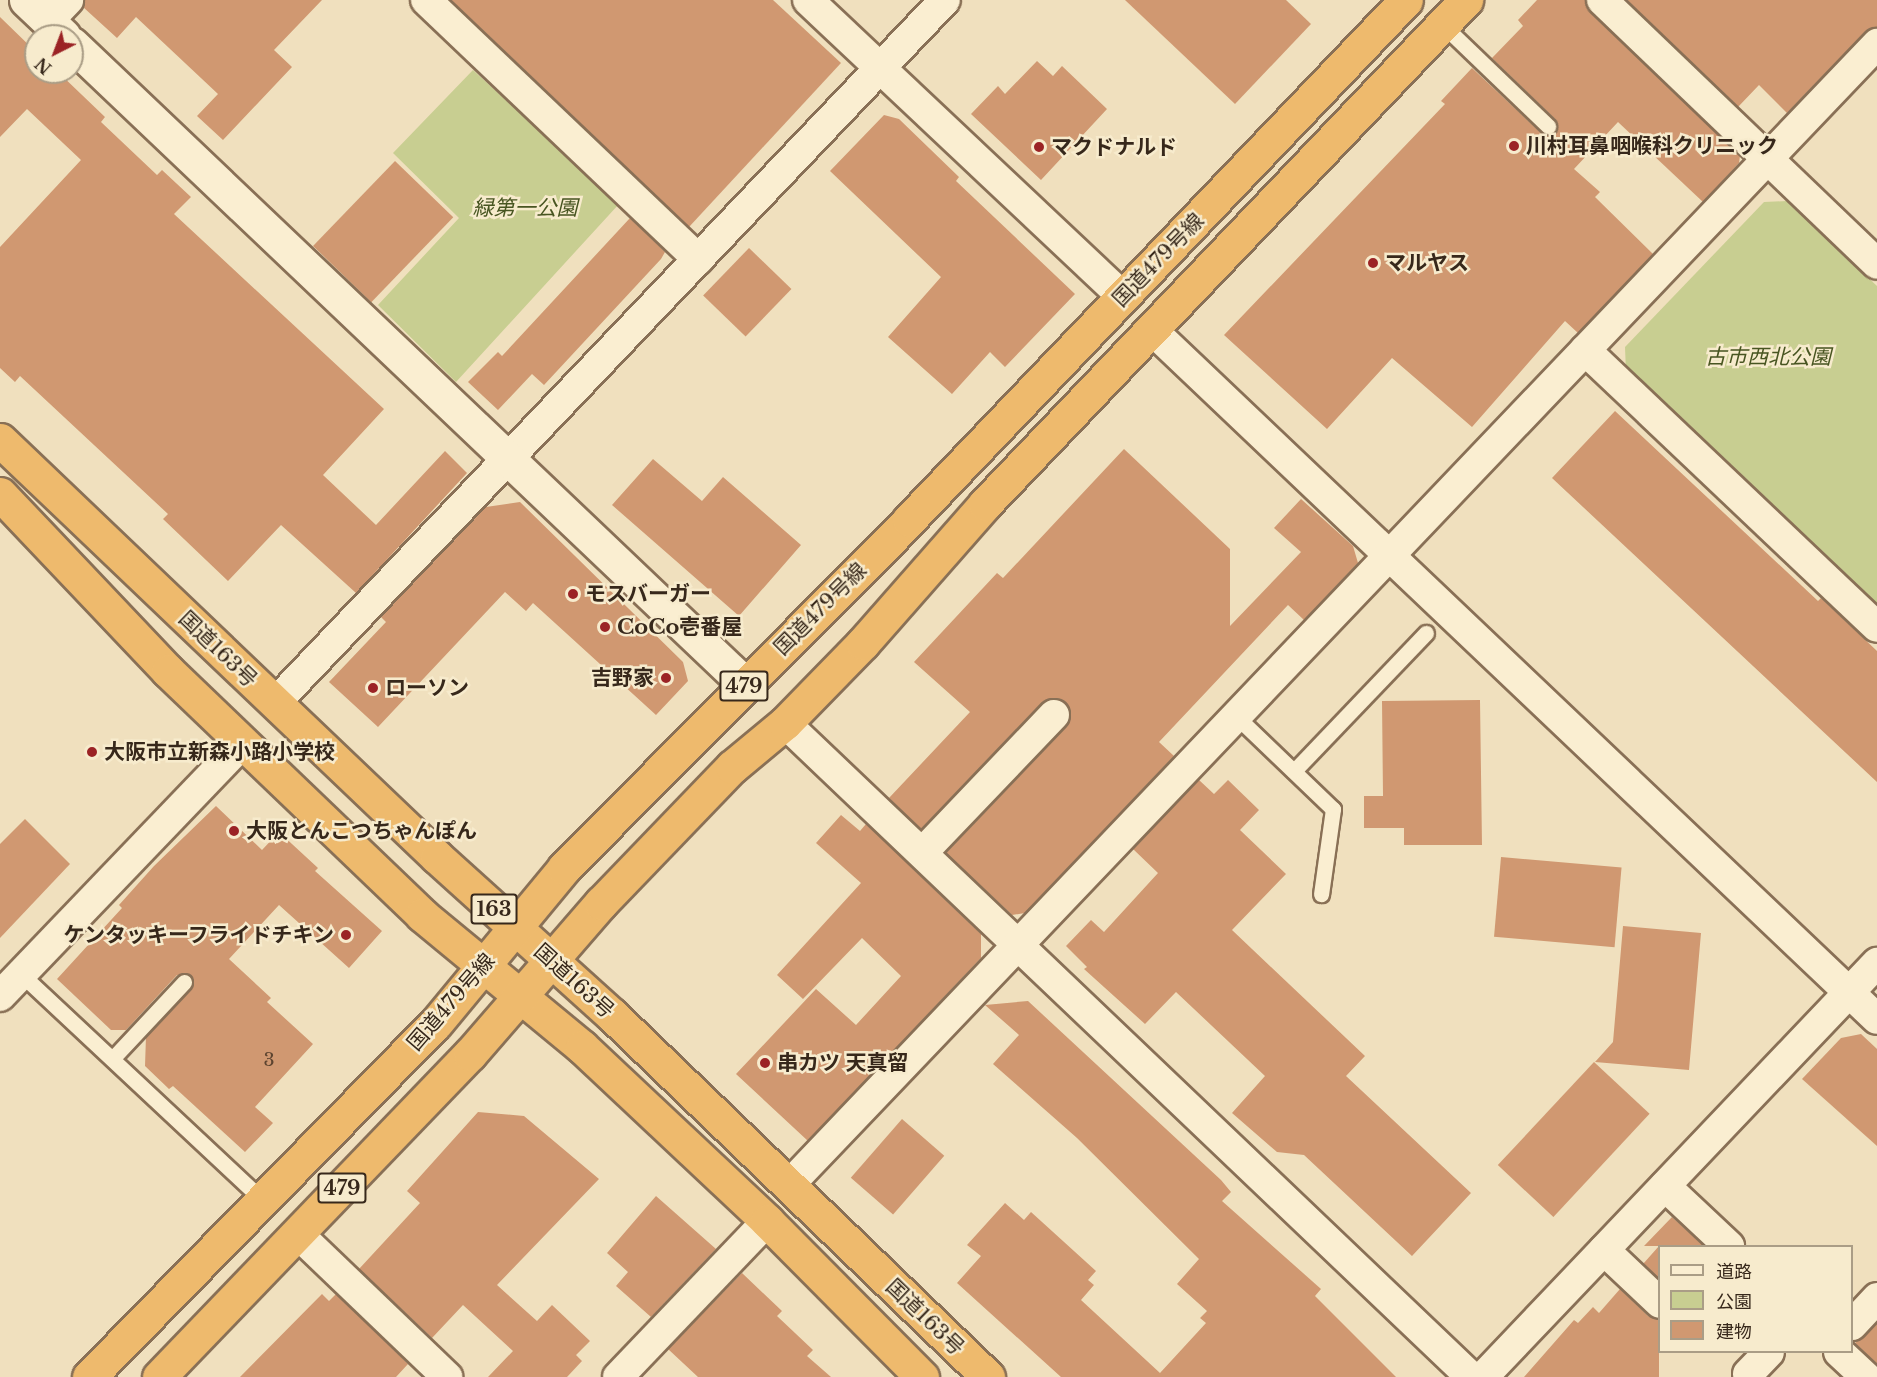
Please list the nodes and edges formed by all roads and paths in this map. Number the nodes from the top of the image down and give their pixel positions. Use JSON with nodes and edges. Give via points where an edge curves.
{"nodes":[{"id":1,"x":426,"y":0,"type":"edge"},
{"id":2,"x":808,"y":0,"type":"edge"},
{"id":3,"x":945,"y":0,"type":"edge"},
{"id":4,"x":1406,"y":0,"type":"edge"},
{"id":5,"x":1466,"y":0,"type":"edge"},
{"id":6,"x":1602,"y":0,"type":"edge"},
{"id":7,"x":1443,"y":25,"type":"junction"},
{"id":8,"x":1877,"y":45,"type":"edge"},
{"id":9,"x":84,"y":55,"type":"edge"},
{"id":10,"x":879,"y":68,"type":"junction"},
{"id":11,"x":1548,"y":126,"type":"dead end"},
{"id":12,"x":1768,"y":159,"type":"junction"},
{"id":13,"x":698,"y":259,"type":"junction"},
{"id":14,"x":1877,"y":264,"type":"edge"},
{"id":15,"x":1123,"y":297,"type":"junction"},
{"id":16,"x":1152,"y":330,"type":"junction"},
{"id":17,"x":1586,"y":350,"type":"junction"},
{"id":18,"x":0,"y":440,"type":"edge"},
{"id":19,"x":507,"y":459,"type":"junction"},
{"id":20,"x":0,"y":494,"type":"edge"},
{"id":21,"x":1392,"y":555,"type":"junction"},
{"id":22,"x":1877,"y":627,"type":"edge"},
{"id":23,"x":1426,"y":633,"type":"dead end"},
{"id":24,"x":745,"y":684,"type":"junction"},
{"id":25,"x":275,"y":703,"type":"junction"},
{"id":26,"x":1054,"y":715,"type":"dead end"},
{"id":27,"x":1237,"y":717,"type":"junction"},
{"id":28,"x":785,"y":723,"type":"junction"},
{"id":29,"x":243,"y":743,"type":"junction"},
{"id":30,"x":1294,"y":771,"type":"junction"},
{"id":31,"x":922,"y":853,"type":"junction"},
{"id":32,"x":1321,"y":894,"type":"dead end"},
{"id":33,"x":515,"y":927,"type":"junction"},
{"id":34,"x":1018,"y":945,"type":"junction"},
{"id":35,"x":551,"y":960,"type":"junction"},
{"id":36,"x":1877,"y":963,"type":"edge"},
{"id":37,"x":483,"y":966,"type":"junction"},
{"id":38,"x":21,"y":974,"type":"junction"},
{"id":39,"x":184,"y":982,"type":"dead end"},
{"id":40,"x":1849,"y":993,"type":"junction"},
{"id":41,"x":0,"y":996,"type":"edge"},
{"id":42,"x":520,"y":996,"type":"junction"},
{"id":43,"x":1877,"y":1019,"type":"edge"},
{"id":44,"x":113,"y":1058,"type":"junction"},
{"id":45,"x":789,"y":1185,"type":"junction"},
{"id":46,"x":1665,"y":1186,"type":"junction"},
{"id":47,"x":264,"y":1201,"type":"junction"},
{"id":48,"x":767,"y":1221,"type":"junction"},
{"id":49,"x":298,"y":1234,"type":"junction"},
{"id":50,"x":1728,"y":1245,"type":"edge"},
{"id":51,"x":1604,"y":1250,"type":"junction"},
{"id":52,"x":1877,"y":1298,"type":"edge"},
{"id":53,"x":1658,"y":1302,"type":"edge"},
{"id":54,"x":1853,"y":1323,"type":"edge"},
{"id":55,"x":1768,"y":1353,"type":"edge"},
{"id":56,"x":1840,"y":1353,"type":"edge"},
{"id":57,"x":1748,"y":1374,"type":"dead end"},
{"id":58,"x":89,"y":1377,"type":"edge"},
{"id":59,"x":159,"y":1377,"type":"edge"},
{"id":60,"x":447,"y":1377,"type":"edge"},
{"id":61,"x":618,"y":1377,"type":"edge"},
{"id":62,"x":922,"y":1377,"type":"edge"},
{"id":63,"x":988,"y":1377,"type":"edge"},
{"id":64,"x":1471,"y":1377,"type":"edge"},
{"id":65,"x":1483,"y":1377,"type":"edge"},
{"id":66,"x":1866,"y":1377,"type":"edge"}],
"edges":[{"from":1,"to":13,"type":"street"},
{"from":2,"to":10,"type":"street"},
{"from":3,"to":10,"type":"street"},
{"from":4,"to":15,"type":"highway","name":"国道479号線","number":"479"},
{"from":5,"to":7,"type":"highway","name":"国道479号線","number":"479"},
{"from":6,"to":12,"type":"street"},
{"from":7,"to":11,"type":"lane"},
{"from":7,"to":16,"type":"highway","name":"国道479号線","number":"479"},
{"from":8,"to":12,"type":"street"},
{"from":9,"to":19,"type":"street"},
{"from":10,"to":13,"type":"street"},
{"from":10,"to":15,"type":"street"},
{"from":12,"to":14,"type":"street"},
{"from":12,"to":17,"type":"street"},
{"from":13,"to":19,"type":"street"},
{"from":15,"to":24,"type":"highway","name":"国道479号線","number":"479"},
{"from":16,"to":21,"type":"street"},
{"from":16,"to":28,"type":"highway","name":"国道479号線","number":"479"},
{"from":17,"to":21,"type":"street"},
{"from":17,"to":22,"type":"street"},
{"from":18,"to":25,"type":"highway","name":"国道163号","number":"163"},
{"from":19,"to":24,"type":"street"},
{"from":19,"to":25,"type":"street"},
{"from":20,"to":29,"type":"highway","name":"国道163号","number":"163","via":[[168,671]]},
{"from":21,"to":27,"type":"street"},
{"from":21,"to":40,"type":"street"},
{"from":23,"to":30,"type":"lane"},
{"from":24,"to":33,"type":"highway","name":"国道479号線","number":"479","via":[[564,868]]},
{"from":25,"to":33,"type":"highway","name":"国道163号","number":"163"},
{"from":26,"to":31,"type":"street"},
{"from":27,"to":30,"type":"lane"},
{"from":27,"to":34,"type":"street"},
{"from":28,"to":31,"type":"street"},
{"from":28,"to":35,"type":"highway","name":"国道479号線","number":"479","via":[[732,766]]},
{"from":29,"to":37,"type":"highway","name":"国道163号","number":"163","via":[[422,915]]},
{"from":29,"to":38,"type":"street"},
{"from":30,"to":32,"type":"lane","via":[[1333,809]]},
{"from":31,"to":34,"type":"street"},
{"from":33,"to":35,"type":"highway","name":"国道163号","number":"163"},
{"from":33,"to":37,"type":"highway","name":"国道479号線","number":"479"},
{"from":34,"to":45,"type":"street"},
{"from":34,"to":64,"type":"street"},
{"from":35,"to":42,"type":"highway","name":"国道479号線","number":"479"},
{"from":35,"to":45,"type":"highway","name":"国道163号","number":"163"},
{"from":36,"to":40,"type":"street"},
{"from":37,"to":42,"type":"highway","name":"国道163号","number":"163"},
{"from":37,"to":47,"type":"highway","name":"国道479号線","number":"479","via":[[418,1042]]},
{"from":38,"to":41,"type":"street"},
{"from":38,"to":44,"type":"lane"},
{"from":39,"to":44,"type":"lane"},
{"from":40,"to":43,"type":"street"},
{"from":40,"to":46,"type":"street"},
{"from":42,"to":48,"type":"highway","name":"国道163号","number":"163","via":[[582,1047]]},
{"from":42,"to":49,"type":"highway","name":"国道479号線","number":"479"},
{"from":44,"to":47,"type":"lane"},
{"from":45,"to":63,"type":"highway","name":"国道163号","number":"163"},
{"from":46,"to":50,"type":"street"},
{"from":46,"to":51,"type":"street"},
{"from":47,"to":58,"type":"highway","name":"国道479号線","number":"479"},
{"from":48,"to":61,"type":"street"},
{"from":48,"to":62,"type":"highway","name":"国道163号","number":"163"},
{"from":49,"to":59,"type":"highway","name":"国道479号線","number":"479"},
{"from":49,"to":60,"type":"street"},
{"from":51,"to":53,"type":"street"},
{"from":51,"to":65,"type":"street"},
{"from":52,"to":54,"type":"street"},
{"from":55,"to":57,"type":"street"},
{"from":56,"to":66,"type":"street"}]}
